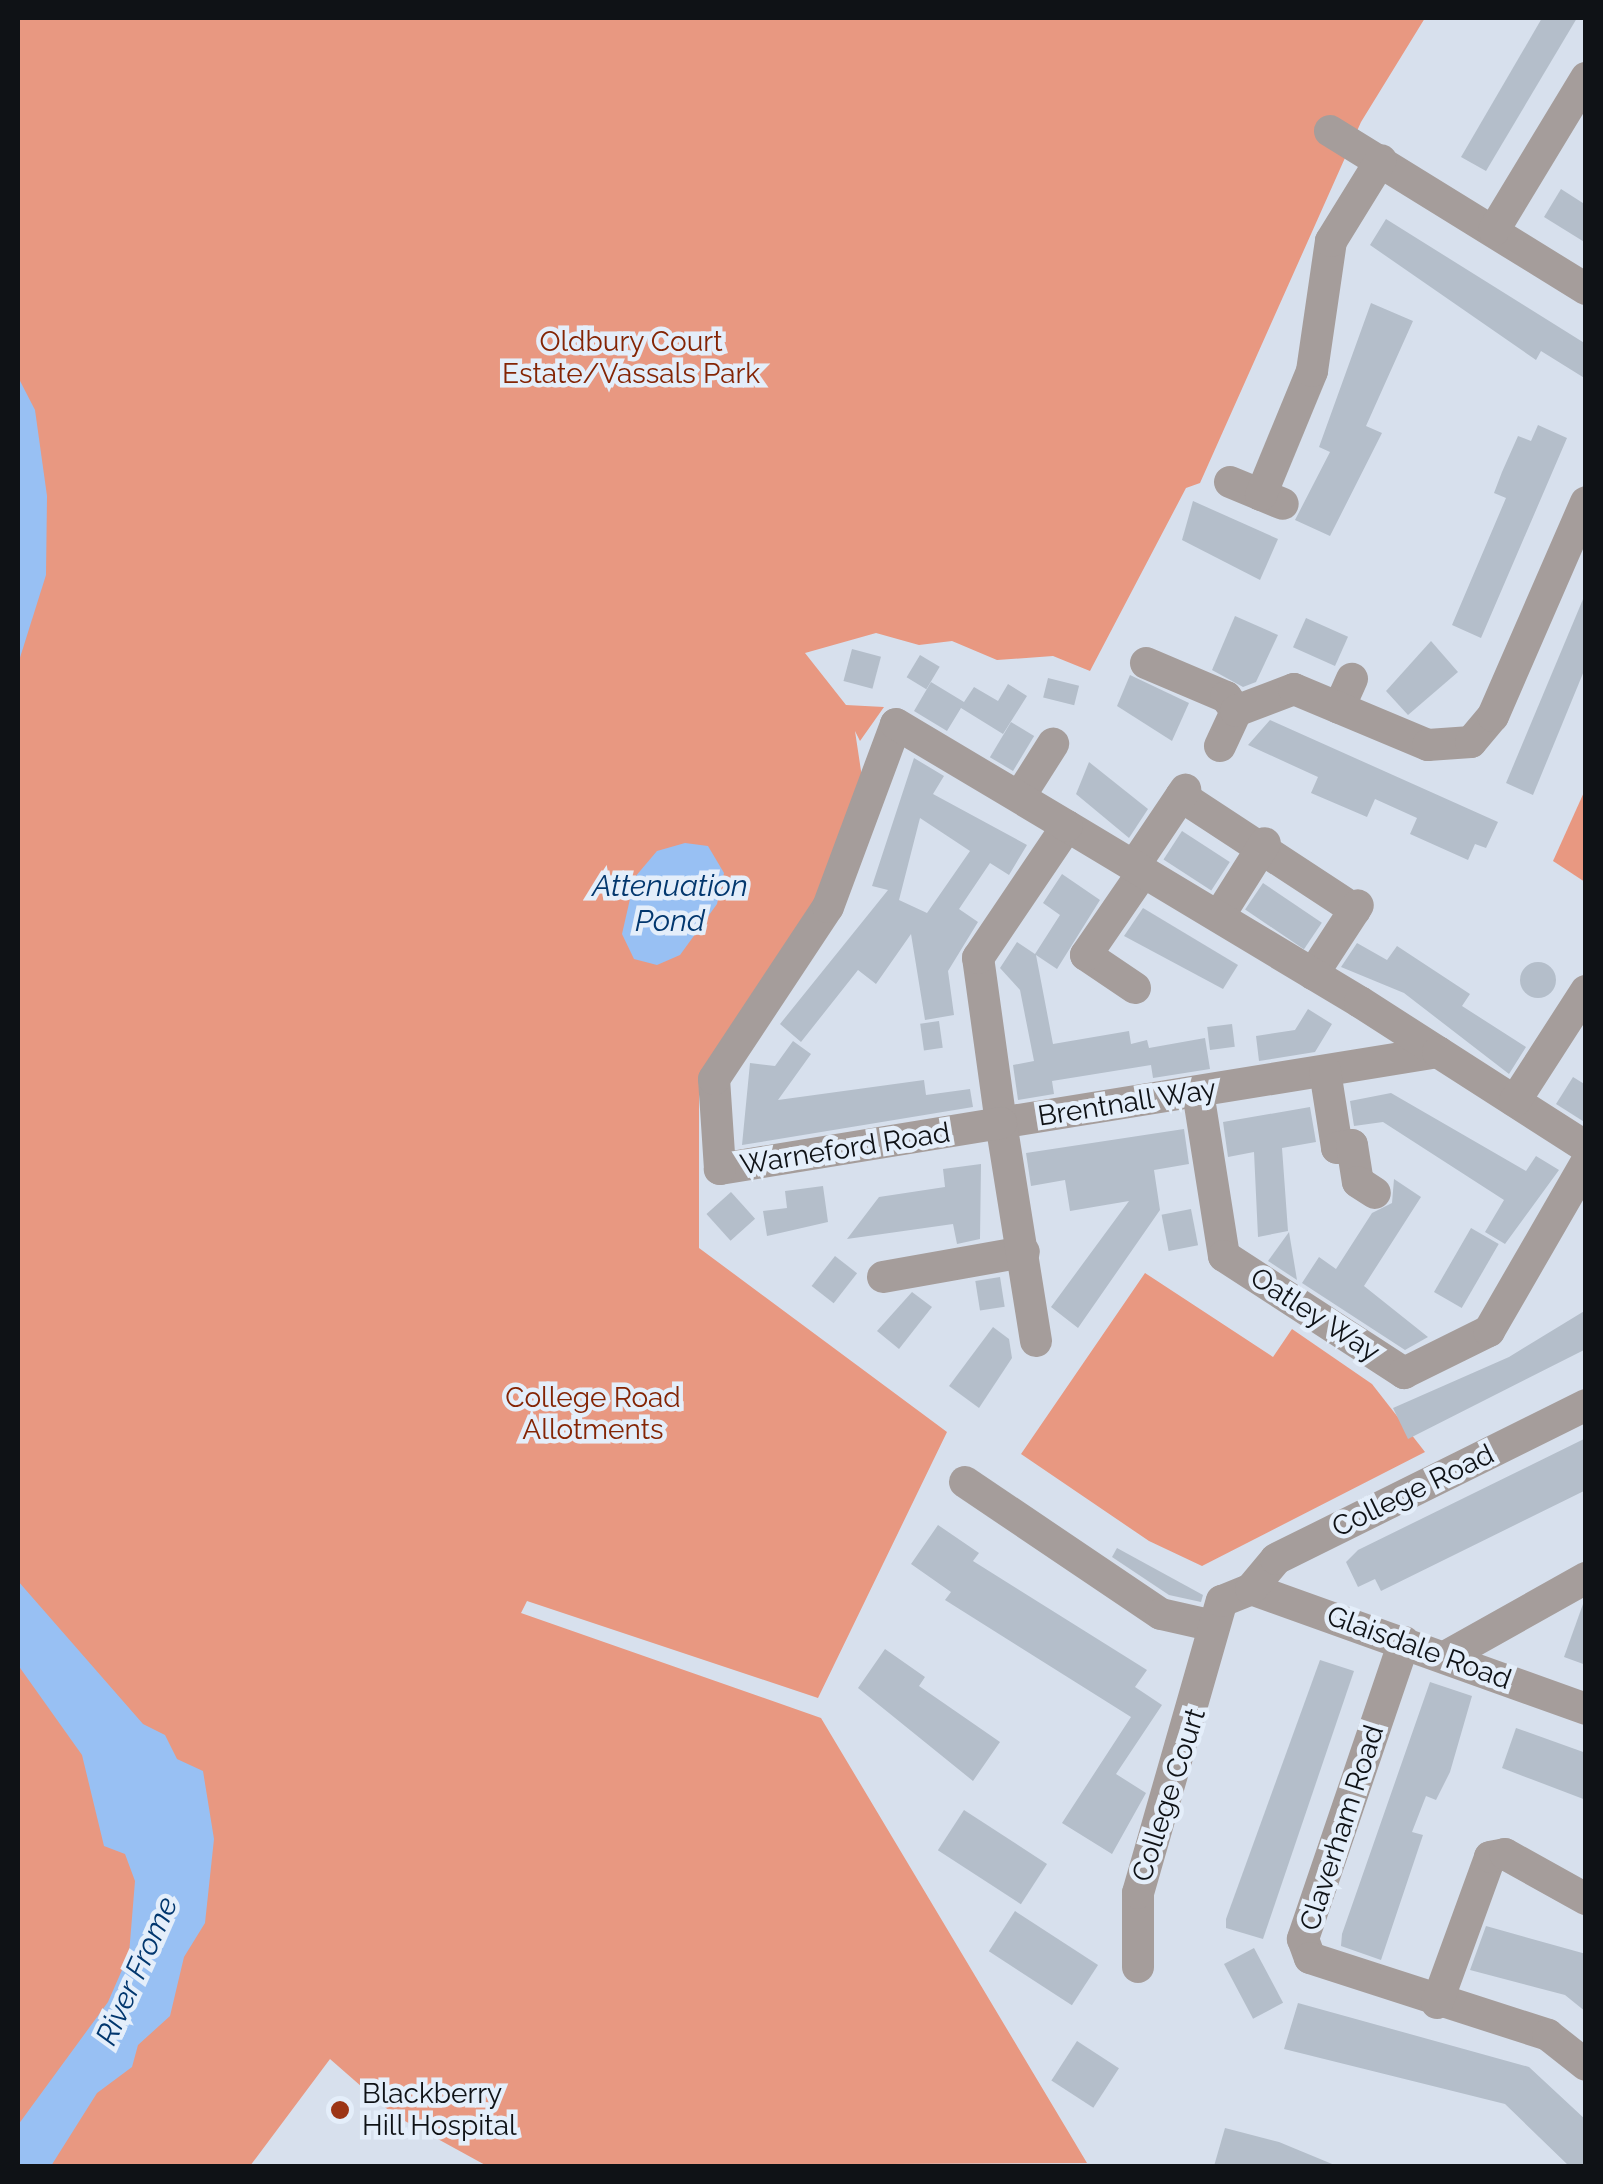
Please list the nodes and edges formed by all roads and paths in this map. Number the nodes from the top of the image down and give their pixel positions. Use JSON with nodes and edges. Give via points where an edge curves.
{"nodes":[{"id":1,"x":1586,"y":78,"type":"edge"},
{"id":2,"x":1330,"y":130,"type":"dead end"},
{"id":3,"x":1381,"y":160,"type":"junction"},
{"id":4,"x":1494,"y":230,"type":"junction"},
{"id":5,"x":1586,"y":289,"type":"edge"},
{"id":6,"x":1230,"y":482,"type":"dead end"},
{"id":7,"x":1586,"y":502,"type":"edge"},
{"id":8,"x":1146,"y":664,"type":"dead end"},
{"id":9,"x":1236,"y":711,"type":"junction"},
{"id":10,"x":1053,"y":744,"type":"dead end"},
{"id":11,"x":1220,"y":746,"type":"dead end"},
{"id":12,"x":1020,"y":796,"type":"junction"},
{"id":13,"x":1067,"y":826,"type":"junction"},
{"id":14,"x":1264,"y":846,"type":"junction"},
{"id":15,"x":1138,"y":869,"type":"junction"},
{"id":16,"x":1218,"y":916,"type":"junction"},
{"id":17,"x":1313,"y":974,"type":"junction"},
{"id":18,"x":1135,"y":988,"type":"dead end"},
{"id":19,"x":1585,"y":995,"type":"edge"},
{"id":20,"x":1438,"y":1052,"type":"junction"},
{"id":21,"x":1325,"y":1071,"type":"junction"},
{"id":22,"x":1198,"y":1092,"type":"junction"},
{"id":23,"x":1515,"y":1101,"type":"junction"},
{"id":24,"x":1001,"y":1123,"type":"junction"},
{"id":25,"x":1586,"y":1147,"type":"edge"},
{"id":26,"x":1586,"y":1163,"type":"edge"},
{"id":27,"x":1375,"y":1193,"type":"dead end"},
{"id":28,"x":1024,"y":1252,"type":"junction"},
{"id":29,"x":883,"y":1277,"type":"dead end"},
{"id":30,"x":1036,"y":1341,"type":"dead end"},
{"id":31,"x":1586,"y":1406,"type":"edge"},
{"id":32,"x":965,"y":1482,"type":"dead end"},
{"id":33,"x":1586,"y":1578,"type":"edge"},
{"id":34,"x":1251,"y":1589,"type":"junction"},
{"id":35,"x":1210,"y":1625,"type":"junction"},
{"id":36,"x":1404,"y":1642,"type":"junction"},
{"id":37,"x":1445,"y":1657,"type":"junction"},
{"id":38,"x":1586,"y":1709,"type":"edge"},
{"id":39,"x":1586,"y":1898,"type":"edge"},
{"id":40,"x":1138,"y":1968,"type":"dead end"},
{"id":41,"x":1437,"y":2003,"type":"junction"},
{"id":42,"x":1586,"y":2065,"type":"edge"}],
"edges":[{"from":1,"to":4,"type":"street"},
{"from":2,"to":3,"type":"street"},
{"from":3,"to":4,"type":"street"},
{"from":3,"to":6,"type":"street","via":[[1331,241],[1312,371],[1272,500]]},
{"from":4,"to":5,"type":"street"},
{"from":7,"to":9,"type":"street","via":[[1477,738],[1428,745],[1345,694],[1294,688]]},
{"from":8,"to":9,"type":"street","via":[[1226,697]]},
{"from":9,"to":11,"type":"street"},
{"from":10,"to":12,"type":"street"},
{"from":12,"to":13,"type":"street","name":"Warneford Road"},
{"from":12,"to":24,"type":"street","name":"Warneford Road","via":[[896,724],[828,907],[714,1079],[720,1169]]},
{"from":13,"to":15,"type":"street"},
{"from":13,"to":24,"type":"street","name":"Brentnall Way","via":[[978,958]]},
{"from":14,"to":15,"type":"street","via":[[1183,793]]},
{"from":14,"to":16,"type":"street"},
{"from":14,"to":17,"type":"street","via":[[1356,907]]},
{"from":15,"to":16,"type":"street"},
{"from":15,"to":18,"type":"street","via":[[1086,955]]},
{"from":16,"to":17,"type":"street"},
{"from":17,"to":20,"type":"street"},
{"from":19,"to":23,"type":"street"},
{"from":20,"to":21,"type":"street","name":"Brentnall Way"},
{"from":20,"to":23,"type":"street"},
{"from":21,"to":22,"type":"street","name":"Brentnall Way"},
{"from":21,"to":27,"type":"street","via":[[1337,1148],[1352,1146],[1358,1182]]},
{"from":22,"to":24,"type":"street","name":"Brentnall Way"},
{"from":22,"to":26,"type":"street","name":"Oatley Way","via":[[1224,1256],[1404,1373],[1489,1331]]},
{"from":23,"to":25,"type":"street"},
{"from":24,"to":28,"type":"street"},
{"from":28,"to":29,"type":"street"},
{"from":28,"to":30,"type":"street"},
{"from":31,"to":34,"type":"street","name":"College Road","via":[[1276,1559]]},
{"from":32,"to":35,"type":"street","via":[[1162,1614]]},
{"from":33,"to":37,"type":"street"},
{"from":34,"to":35,"type":"street","via":[[1222,1601]]},
{"from":34,"to":36,"type":"street","name":"Glaisdale Road"},
{"from":35,"to":40,"type":"street","name":"College Court","via":[[1212,1658],[1138,1893]]},
{"from":36,"to":37,"type":"street","name":"Glaisdale Road"},
{"from":36,"to":41,"type":"street","name":"Claverham Road","via":[[1303,1939],[1326,1970]]},
{"from":37,"to":38,"type":"street","name":"Glaisdale Road"},
{"from":39,"to":41,"type":"street","via":[[1505,1854],[1490,1857]]},
{"from":41,"to":42,"type":"street","name":"Claverham Road","via":[[1548,2035]]}]}
